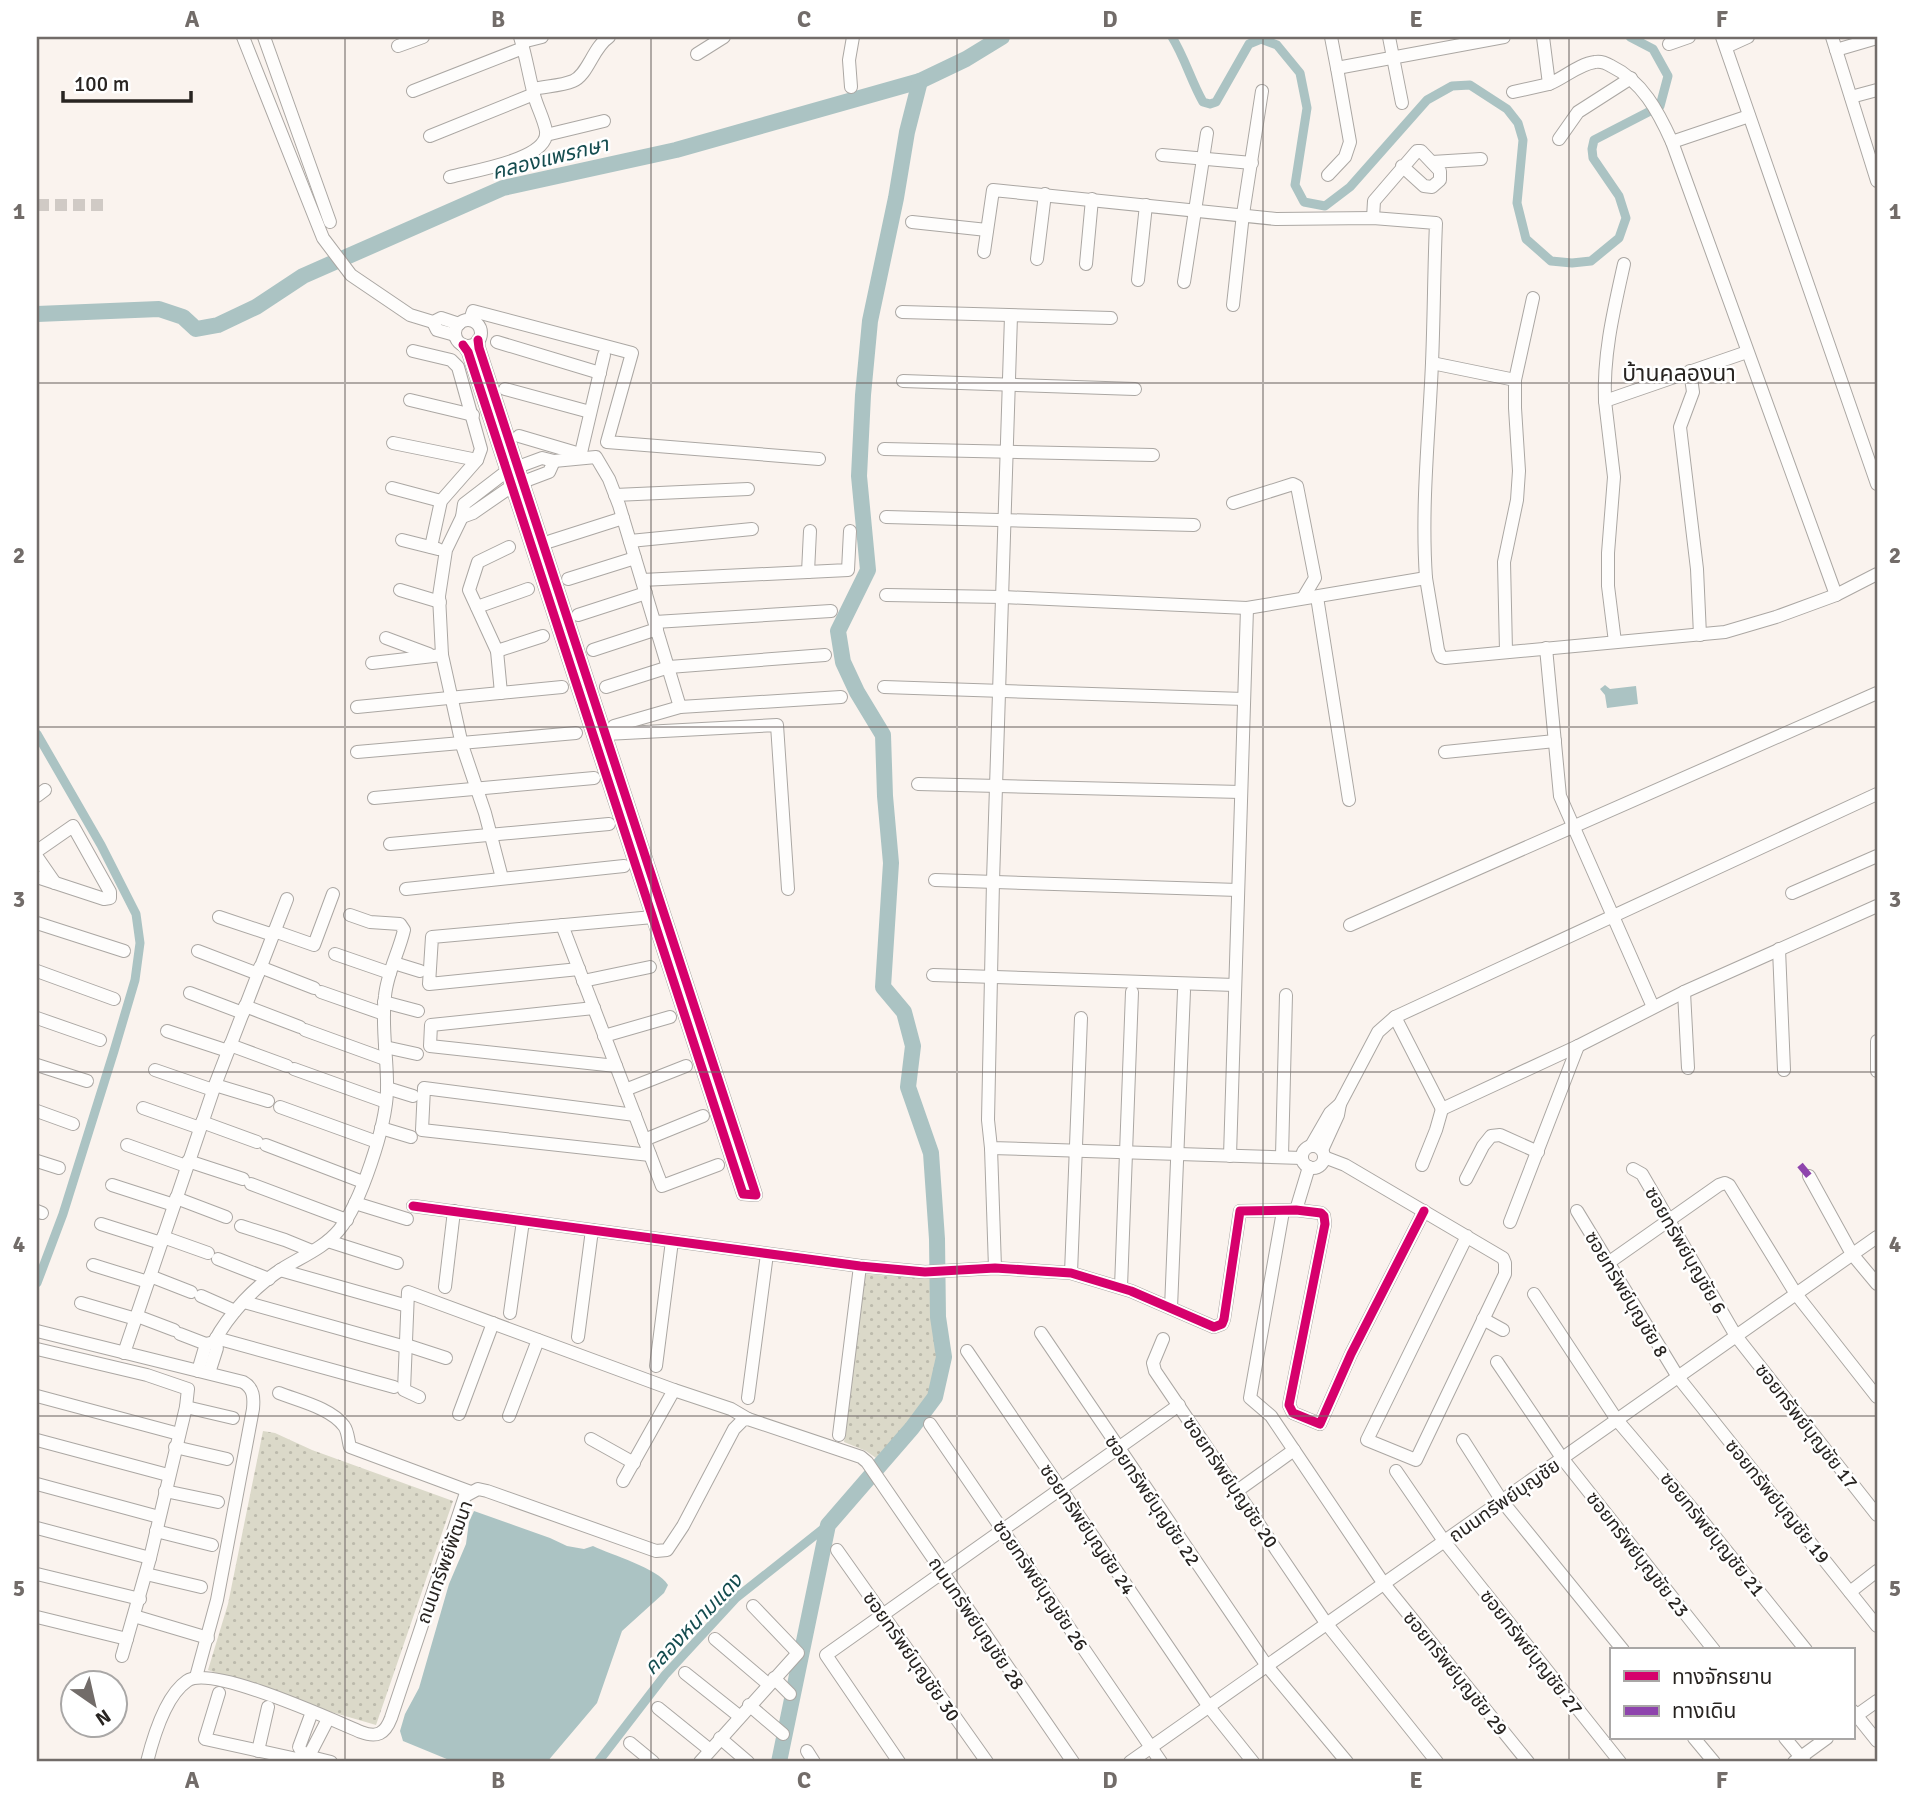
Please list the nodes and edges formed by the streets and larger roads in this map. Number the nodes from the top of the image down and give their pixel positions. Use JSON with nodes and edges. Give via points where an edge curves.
{"nodes":[{"id":1,"x":243,"y":37,"type":"edge"},
{"id":2,"x":264,"y":37,"type":"edge"},
{"id":3,"x":423,"y":37,"type":"edge"},
{"id":4,"x":542,"y":37,"type":"edge"},
{"id":5,"x":724,"y":37,"type":"edge"},
{"id":6,"x":853,"y":37,"type":"edge"},
{"id":7,"x":1331,"y":37,"type":"edge"},
{"id":8,"x":1389,"y":37,"type":"edge"},
{"id":9,"x":1497,"y":37,"type":"edge"},
{"id":10,"x":1543,"y":37,"type":"edge"},
{"id":11,"x":1689,"y":37,"type":"edge"},
{"id":12,"x":1748,"y":37,"type":"edge"},
{"id":13,"x":1832,"y":37,"type":"edge"},
{"id":14,"x":604,"y":38,"type":"edge"},
{"id":15,"x":1877,"y":38,"type":"edge"},
{"id":16,"x":522,"y":42,"type":"edge"},
{"id":17,"x":1443,"y":42,"type":"edge"},
{"id":18,"x":1724,"y":42,"type":"edge"},
{"id":19,"x":1669,"y":44,"type":"dead end"},
{"id":20,"x":398,"y":46,"type":"dead end"},
{"id":21,"x":1836,"y":50,"type":"junction"},
{"id":22,"x":697,"y":54,"type":"dead end"},
{"id":23,"x":1392,"y":58,"type":"junction"},
{"id":24,"x":1337,"y":68,"type":"junction"},
{"id":25,"x":1631,"y":78,"type":"junction"},
{"id":26,"x":1549,"y":83,"type":"junction"},
{"id":27,"x":851,"y":87,"type":"dead end"},
{"id":28,"x":1877,"y":90,"type":"edge"},
{"id":29,"x":413,"y":91,"type":"dead end"},
{"id":30,"x":533,"y":91,"type":"junction"},
{"id":31,"x":1262,"y":91,"type":"dead end"},
{"id":32,"x":1513,"y":92,"type":"dead end"},
{"id":33,"x":1851,"y":97,"type":"junction"},
{"id":34,"x":1402,"y":103,"type":"dead end"},
{"id":35,"x":1749,"y":116,"type":"junction"},
{"id":36,"x":604,"y":121,"type":"dead end"},
{"id":37,"x":1208,"y":133,"type":"dead end"},
{"id":38,"x":546,"y":135,"type":"junction"},
{"id":39,"x":430,"y":136,"type":"dead end"},
{"id":40,"x":1559,"y":139,"type":"dead end"},
{"id":41,"x":1672,"y":142,"type":"junction"},
{"id":42,"x":1872,"y":143,"type":"edge"},
{"id":43,"x":1162,"y":155,"type":"dead end"},
{"id":44,"x":1204,"y":159,"type":"junction"},
{"id":45,"x":1480,"y":159,"type":"dead end"},
{"id":46,"x":1432,"y":162,"type":"junction"},
{"id":47,"x":1252,"y":163,"type":"junction"},
{"id":48,"x":1402,"y":166,"type":"junction"},
{"id":49,"x":1328,"y":175,"type":"dead end"},
{"id":50,"x":450,"y":177,"type":"dead end"},
{"id":51,"x":1877,"y":181,"type":"edge"},
{"id":52,"x":1045,"y":194,"type":"junction"},
{"id":53,"x":1092,"y":199,"type":"junction"},
{"id":54,"x":1146,"y":205,"type":"junction"},
{"id":55,"x":1195,"y":209,"type":"junction"},
{"id":56,"x":1243,"y":214,"type":"junction"},
{"id":57,"x":1373,"y":218,"type":"junction"},
{"id":58,"x":330,"y":222,"type":"dead end"},
{"id":59,"x":912,"y":222,"type":"dead end"},
{"id":60,"x":987,"y":230,"type":"junction"},
{"id":61,"x":985,"y":251,"type":"dead end"},
{"id":62,"x":1037,"y":259,"type":"dead end"},
{"id":63,"x":1086,"y":264,"type":"dead end"},
{"id":64,"x":1624,"y":264,"type":"dead end"},
{"id":65,"x":1138,"y":280,"type":"dead end"},
{"id":66,"x":1184,"y":282,"type":"dead end"},
{"id":67,"x":1533,"y":298,"type":"dead end"},
{"id":68,"x":1233,"y":305,"type":"dead end"},
{"id":69,"x":902,"y":312,"type":"dead end"},
{"id":70,"x":1011,"y":316,"type":"junction"},
{"id":71,"x":1111,"y":318,"type":"dead end"},
{"id":72,"x":462,"y":331,"type":"junction"},
{"id":73,"x":478,"y":340,"type":"junction"},
{"id":74,"x":497,"y":342,"type":"dead end"},
{"id":75,"x":413,"y":351,"type":"dead end"},
{"id":76,"x":1747,"y":352,"type":"junction"},
{"id":77,"x":604,"y":355,"type":"dead end"},
{"id":78,"x":1432,"y":363,"type":"junction"},
{"id":79,"x":1690,"y":371,"type":"junction"},
{"id":80,"x":600,"y":373,"type":"junction"},
{"id":81,"x":1515,"y":380,"type":"junction"},
{"id":82,"x":903,"y":381,"type":"dead end"},
{"id":83,"x":1008,"y":385,"type":"junction"},
{"id":84,"x":1135,"y":388,"type":"dead end"},
{"id":85,"x":505,"y":389,"type":"dead end"},
{"id":86,"x":410,"y":400,"type":"dead end"},
{"id":87,"x":1605,"y":401,"type":"junction"},
{"id":88,"x":590,"y":412,"type":"junction"},
{"id":89,"x":472,"y":415,"type":"junction"},
{"id":90,"x":519,"y":436,"type":"dead end"},
{"id":91,"x":393,"y":443,"type":"dead end"},
{"id":92,"x":884,"y":449,"type":"dead end"},
{"id":93,"x":1006,"y":451,"type":"junction"},
{"id":94,"x":580,"y":455,"type":"junction"},
{"id":95,"x":1153,"y":455,"type":"dead end"},
{"id":96,"x":819,"y":459,"type":"dead end"},
{"id":97,"x":477,"y":460,"type":"junction"},
{"id":98,"x":554,"y":461,"type":"junction"},
{"id":99,"x":512,"y":468,"type":"junction"},
{"id":100,"x":517,"y":484,"type":"junction"},
{"id":101,"x":1877,"y":484,"type":"edge"},
{"id":102,"x":392,"y":488,"type":"dead end"},
{"id":103,"x":748,"y":489,"type":"dead end"},
{"id":104,"x":615,"y":495,"type":"junction"},
{"id":105,"x":441,"y":501,"type":"junction"},
{"id":106,"x":1233,"y":503,"type":"dead end"},
{"id":107,"x":462,"y":517,"type":"junction"},
{"id":108,"x":886,"y":517,"type":"dead end"},
{"id":109,"x":623,"y":518,"type":"junction"},
{"id":110,"x":1005,"y":519,"type":"junction"},
{"id":111,"x":1194,"y":525,"type":"dead end"},
{"id":112,"x":752,"y":529,"type":"dead end"},
{"id":113,"x":810,"y":531,"type":"dead end"},
{"id":114,"x":850,"y":531,"type":"dead end"},
{"id":115,"x":402,"y":540,"type":"dead end"},
{"id":116,"x":551,"y":541,"type":"dead end"},
{"id":117,"x":630,"y":541,"type":"junction"},
{"id":118,"x":431,"y":547,"type":"junction"},
{"id":119,"x":509,"y":547,"type":"dead end"},
{"id":120,"x":446,"y":551,"type":"junction"},
{"id":121,"x":635,"y":558,"type":"junction"},
{"id":122,"x":808,"y":572,"type":"junction"},
{"id":123,"x":1877,"y":574,"type":"edge"},
{"id":124,"x":1426,"y":578,"type":"junction"},
{"id":125,"x":568,"y":579,"type":"dead end"},
{"id":126,"x":642,"y":580,"type":"junction"},
{"id":127,"x":528,"y":589,"type":"dead end"},
{"id":128,"x":400,"y":590,"type":"dead end"},
{"id":129,"x":646,"y":593,"type":"junction"},
{"id":130,"x":886,"y":595,"type":"dead end"},
{"id":131,"x":1836,"y":595,"type":"junction"},
{"id":132,"x":1003,"y":597,"type":"junction"},
{"id":133,"x":1317,"y":597,"type":"junction"},
{"id":134,"x":1303,"y":598,"type":"junction"},
{"id":135,"x":440,"y":602,"type":"junction"},
{"id":136,"x":477,"y":607,"type":"junction"},
{"id":137,"x":1247,"y":608,"type":"junction"},
{"id":138,"x":831,"y":611,"type":"dead end"},
{"id":139,"x":578,"y":615,"type":"dead end"},
{"id":140,"x":656,"y":625,"type":"junction"},
{"id":141,"x":1700,"y":635,"type":"junction"},
{"id":142,"x":543,"y":636,"type":"dead end"},
{"id":143,"x":386,"y":638,"type":"dead end"},
{"id":144,"x":1615,"y":642,"type":"junction"},
{"id":145,"x":571,"y":648,"type":"junction"},
{"id":146,"x":1546,"y":648,"type":"junction"},
{"id":147,"x":593,"y":650,"type":"dead end"},
{"id":148,"x":497,"y":651,"type":"junction"},
{"id":149,"x":1506,"y":651,"type":"junction"},
{"id":150,"x":437,"y":655,"type":"junction"},
{"id":151,"x":825,"y":655,"type":"dead end"},
{"id":152,"x":372,"y":663,"type":"dead end"},
{"id":153,"x":668,"y":667,"type":"junction"},
{"id":154,"x":562,"y":687,"type":"dead end"},
{"id":155,"x":606,"y":687,"type":"dead end"},
{"id":156,"x":884,"y":687,"type":"dead end"},
{"id":157,"x":1000,"y":692,"type":"junction"},
{"id":158,"x":501,"y":693,"type":"junction"},
{"id":159,"x":1877,"y":693,"type":"edge"},
{"id":160,"x":841,"y":697,"type":"dead end"},
{"id":161,"x":452,"y":698,"type":"junction"},
{"id":162,"x":1244,"y":699,"type":"junction"},
{"id":163,"x":357,"y":707,"type":"dead end"},
{"id":164,"x":680,"y":707,"type":"junction"},
{"id":165,"x":610,"y":730,"type":"junction"},
{"id":166,"x":576,"y":733,"type":"dead end"},
{"id":167,"x":1555,"y":741,"type":"junction"},
{"id":168,"x":462,"y":743,"type":"junction"},
{"id":169,"x":357,"y":752,"type":"dead end"},
{"id":170,"x":1445,"y":752,"type":"dead end"},
{"id":171,"x":594,"y":778,"type":"dead end"},
{"id":172,"x":918,"y":784,"type":"dead end"},
{"id":173,"x":996,"y":787,"type":"junction"},
{"id":174,"x":477,"y":789,"type":"junction"},
{"id":175,"x":1241,"y":792,"type":"junction"},
{"id":176,"x":1877,"y":794,"type":"edge"},
{"id":177,"x":374,"y":798,"type":"dead end"},
{"id":178,"x":1349,"y":800,"type":"dead end"},
{"id":179,"x":609,"y":824,"type":"dead end"},
{"id":180,"x":1573,"y":828,"type":"junction"},
{"id":181,"x":491,"y":835,"type":"junction"},
{"id":182,"x":390,"y":844,"type":"dead end"},
{"id":183,"x":37,"y":850,"type":"edge"},
{"id":184,"x":1877,"y":856,"type":"edge"},
{"id":185,"x":37,"y":857,"type":"edge"},
{"id":186,"x":624,"y":866,"type":"dead end"},
{"id":187,"x":37,"y":877,"type":"edge"},
{"id":188,"x":502,"y":878,"type":"junction"},
{"id":189,"x":935,"y":880,"type":"dead end"},
{"id":190,"x":993,"y":881,"type":"junction"},
{"id":191,"x":55,"y":884,"type":"junction"},
{"id":192,"x":406,"y":888,"type":"dead end"},
{"id":193,"x":788,"y":889,"type":"dead end"},
{"id":194,"x":1238,"y":890,"type":"junction"},
{"id":195,"x":1792,"y":893,"type":"dead end"},
{"id":196,"x":333,"y":894,"type":"dead end"},
{"id":197,"x":287,"y":899,"type":"dead end"},
{"id":198,"x":1877,"y":906,"type":"edge"},
{"id":199,"x":349,"y":915,"type":"dead end"},
{"id":200,"x":1611,"y":915,"type":"junction"},
{"id":201,"x":219,"y":918,"type":"dead end"},
{"id":202,"x":653,"y":918,"type":"junction"},
{"id":203,"x":37,"y":923,"type":"edge"},
{"id":204,"x":562,"y":925,"type":"junction"},
{"id":205,"x":1350,"y":925,"type":"dead end"},
{"id":206,"x":274,"y":933,"type":"junction"},
{"id":207,"x":314,"y":945,"type":"junction"},
{"id":208,"x":1779,"y":949,"type":"junction"},
{"id":209,"x":124,"y":951,"type":"dead end"},
{"id":210,"x":198,"y":951,"type":"dead end"},
{"id":211,"x":650,"y":967,"type":"dead end"},
{"id":212,"x":392,"y":968,"type":"junction"},
{"id":213,"x":259,"y":970,"type":"junction"},
{"id":214,"x":37,"y":971,"type":"edge"},
{"id":215,"x":420,"y":971,"type":"dead end"},
{"id":216,"x":581,"y":975,"type":"junction"},
{"id":217,"x":933,"y":975,"type":"dead end"},
{"id":218,"x":991,"y":976,"type":"junction"},
{"id":219,"x":1235,"y":985,"type":"junction"},
{"id":220,"x":1184,"y":991,"type":"dead end"},
{"id":221,"x":1132,"y":992,"type":"dead end"},
{"id":222,"x":1684,"y":992,"type":"junction"},
{"id":223,"x":190,"y":993,"type":"dead end"},
{"id":224,"x":1286,"y":995,"type":"dead end"},
{"id":225,"x":114,"y":999,"type":"dead end"},
{"id":226,"x":1653,"y":1007,"type":"junction"},
{"id":227,"x":384,"y":1008,"type":"junction"},
{"id":228,"x":594,"y":1008,"type":"junction"},
{"id":229,"x":244,"y":1010,"type":"junction"},
{"id":230,"x":418,"y":1012,"type":"dead end"},
{"id":231,"x":670,"y":1017,"type":"dead end"},
{"id":232,"x":1395,"y":1017,"type":"junction"},
{"id":233,"x":37,"y":1018,"type":"edge"},
{"id":234,"x":1081,"y":1018,"type":"dead end"},
{"id":235,"x":167,"y":1031,"type":"dead end"},
{"id":236,"x":604,"y":1036,"type":"junction"},
{"id":237,"x":100,"y":1040,"type":"dead end"},
{"id":238,"x":1877,"y":1041,"type":"edge"},
{"id":239,"x":1578,"y":1046,"type":"junction"},
{"id":240,"x":229,"y":1048,"type":"junction"},
{"id":241,"x":385,"y":1053,"type":"junction"},
{"id":242,"x":416,"y":1054,"type":"dead end"},
{"id":243,"x":37,"y":1065,"type":"edge"},
{"id":244,"x":616,"y":1066,"type":"junction"},
{"id":245,"x":687,"y":1066,"type":"dead end"},
{"id":246,"x":1688,"y":1068,"type":"dead end"},
{"id":247,"x":155,"y":1070,"type":"dead end"},
{"id":248,"x":1784,"y":1070,"type":"dead end"},
{"id":249,"x":1877,"y":1071,"type":"edge"},
{"id":250,"x":87,"y":1081,"type":"dead end"},
{"id":251,"x":214,"y":1087,"type":"junction"},
{"id":252,"x":387,"y":1088,"type":"junction"},
{"id":253,"x":625,"y":1090,"type":"junction"},
{"id":254,"x":413,"y":1096,"type":"dead end"},
{"id":255,"x":268,"y":1101,"type":"dead end"},
{"id":256,"x":386,"y":1102,"type":"junction"},
{"id":257,"x":280,"y":1107,"type":"dead end"},
{"id":258,"x":142,"y":1108,"type":"dead end"},
{"id":259,"x":1442,"y":1108,"type":"junction"},
{"id":260,"x":37,"y":1111,"type":"edge"},
{"id":261,"x":635,"y":1115,"type":"junction"},
{"id":262,"x":703,"y":1116,"type":"dead end"},
{"id":263,"x":73,"y":1124,"type":"dead end"},
{"id":264,"x":201,"y":1125,"type":"junction"},
{"id":265,"x":381,"y":1128,"type":"junction"},
{"id":266,"x":411,"y":1137,"type":"dead end"},
{"id":267,"x":644,"y":1140,"type":"junction"},
{"id":268,"x":377,"y":1142,"type":"junction"},
{"id":269,"x":127,"y":1145,"type":"dead end"},
{"id":270,"x":991,"y":1148,"type":"junction"},
{"id":271,"x":1076,"y":1151,"type":"junction"},
{"id":272,"x":1319,"y":1151,"type":"junction"},
{"id":273,"x":1128,"y":1152,"type":"junction"},
{"id":274,"x":1538,"y":1152,"type":"junction"},
{"id":275,"x":1178,"y":1154,"type":"junction"},
{"id":276,"x":650,"y":1155,"type":"junction"},
{"id":277,"x":1230,"y":1156,"type":"junction"},
{"id":278,"x":1282,"y":1156,"type":"junction"},
{"id":279,"x":37,"y":1161,"type":"edge"},
{"id":280,"x":187,"y":1163,"type":"junction"},
{"id":281,"x":1306,"y":1163,"type":"junction"},
{"id":282,"x":718,"y":1165,"type":"dead end"},
{"id":283,"x":1422,"y":1165,"type":"dead end"},
{"id":284,"x":59,"y":1168,"type":"dead end"},
{"id":285,"x":1633,"y":1169,"type":"dead end"},
{"id":286,"x":1809,"y":1176,"type":"dead end"},
{"id":287,"x":1466,"y":1179,"type":"dead end"},
{"id":288,"x":363,"y":1182,"type":"junction"},
{"id":289,"x":112,"y":1185,"type":"dead end"},
{"id":290,"x":175,"y":1201,"type":"junction"},
{"id":291,"x":355,"y":1203,"type":"junction"},
{"id":292,"x":413,"y":1206,"type":"dead end"},
{"id":293,"x":1296,"y":1210,"type":"junction"},
{"id":294,"x":454,"y":1211,"type":"junction"},
{"id":295,"x":1424,"y":1211,"type":"junction"},
{"id":296,"x":1577,"y":1211,"type":"dead end"},
{"id":297,"x":226,"y":1217,"type":"dead end"},
{"id":298,"x":1282,"y":1217,"type":"dead end"},
{"id":299,"x":407,"y":1219,"type":"dead end"},
{"id":300,"x":347,"y":1220,"type":"junction"},
{"id":301,"x":523,"y":1221,"type":"junction"},
{"id":302,"x":1669,"y":1221,"type":"junction"},
{"id":303,"x":1510,"y":1222,"type":"dead end"},
{"id":304,"x":101,"y":1224,"type":"dead end"},
{"id":305,"x":241,"y":1226,"type":"dead end"},
{"id":306,"x":592,"y":1230,"type":"junction"},
{"id":307,"x":1467,"y":1236,"type":"junction"},
{"id":308,"x":1877,"y":1237,"type":"edge"},
{"id":309,"x":162,"y":1240,"type":"junction"},
{"id":310,"x":328,"y":1241,"type":"junction"},
{"id":311,"x":672,"y":1241,"type":"junction"},
{"id":312,"x":312,"y":1251,"type":"junction"},
{"id":313,"x":767,"y":1254,"type":"junction"},
{"id":314,"x":1852,"y":1254,"type":"junction"},
{"id":315,"x":397,"y":1262,"type":"dead end"},
{"id":316,"x":1608,"y":1264,"type":"junction"},
{"id":317,"x":93,"y":1265,"type":"dead end"},
{"id":318,"x":860,"y":1266,"type":"junction"},
{"id":319,"x":995,"y":1268,"type":"junction"},
{"id":320,"x":280,"y":1270,"type":"junction"},
{"id":321,"x":1071,"y":1273,"type":"junction"},
{"id":322,"x":149,"y":1279,"type":"junction"},
{"id":323,"x":270,"y":1279,"type":"junction"},
{"id":324,"x":1877,"y":1284,"type":"edge"},
{"id":325,"x":445,"y":1287,"type":"dead end"},
{"id":326,"x":1121,"y":1287,"type":"junction"},
{"id":327,"x":1534,"y":1294,"type":"dead end"},
{"id":328,"x":1796,"y":1294,"type":"junction"},
{"id":329,"x":81,"y":1303,"type":"dead end"},
{"id":330,"x":404,"y":1305,"type":"dead end"},
{"id":331,"x":240,"y":1306,"type":"junction"},
{"id":332,"x":1171,"y":1308,"type":"junction"},
{"id":333,"x":510,"y":1313,"type":"dead end"},
{"id":334,"x":136,"y":1318,"type":"junction"},
{"id":335,"x":1483,"y":1319,"type":"junction"},
{"id":336,"x":493,"y":1323,"type":"junction"},
{"id":337,"x":1503,"y":1330,"type":"dead end"},
{"id":338,"x":37,"y":1331,"type":"edge"},
{"id":339,"x":1041,"y":1333,"type":"dead end"},
{"id":340,"x":1736,"y":1336,"type":"junction"},
{"id":341,"x":578,"y":1337,"type":"dead end"},
{"id":342,"x":1163,"y":1339,"type":"dead end"},
{"id":343,"x":538,"y":1340,"type":"junction"},
{"id":344,"x":212,"y":1341,"type":"junction"},
{"id":345,"x":404,"y":1345,"type":"junction"},
{"id":346,"x":37,"y":1349,"type":"edge"},
{"id":347,"x":967,"y":1351,"type":"dead end"},
{"id":348,"x":124,"y":1353,"type":"junction"},
{"id":349,"x":446,"y":1358,"type":"dead end"},
{"id":350,"x":1497,"y":1362,"type":"dead end"},
{"id":351,"x":656,"y":1366,"type":"dead end"},
{"id":352,"x":204,"y":1372,"type":"junction"},
{"id":353,"x":1678,"y":1377,"type":"junction"},
{"id":354,"x":394,"y":1387,"type":"dead end"},
{"id":355,"x":674,"y":1390,"type":"junction"},
{"id":356,"x":279,"y":1393,"type":"dead end"},
{"id":357,"x":37,"y":1396,"type":"edge"},
{"id":358,"x":419,"y":1397,"type":"dead end"},
{"id":359,"x":1877,"y":1397,"type":"edge"},
{"id":360,"x":748,"y":1398,"type":"dead end"},
{"id":361,"x":1179,"y":1405,"type":"junction"},
{"id":362,"x":186,"y":1407,"type":"junction"},
{"id":363,"x":459,"y":1414,"type":"dead end"},
{"id":364,"x":509,"y":1416,"type":"dead end"},
{"id":365,"x":233,"y":1418,"type":"dead end"},
{"id":366,"x":748,"y":1419,"type":"junction"},
{"id":367,"x":1617,"y":1420,"type":"junction"},
{"id":368,"x":930,"y":1424,"type":"dead end"},
{"id":369,"x":839,"y":1435,"type":"dead end"},
{"id":370,"x":591,"y":1438,"type":"dead end"},
{"id":371,"x":37,"y":1440,"type":"edge"},
{"id":372,"x":177,"y":1440,"type":"junction"},
{"id":373,"x":1462,"y":1440,"type":"dead end"},
{"id":374,"x":1119,"y":1449,"type":"junction"},
{"id":375,"x":1294,"y":1450,"type":"junction"},
{"id":376,"x":1562,"y":1458,"type":"junction"},
{"id":377,"x":228,"y":1459,"type":"dead end"},
{"id":378,"x":634,"y":1463,"type":"junction"},
{"id":379,"x":1396,"y":1471,"type":"dead end"},
{"id":380,"x":168,"y":1475,"type":"junction"},
{"id":381,"x":623,"y":1481,"type":"dead end"},
{"id":382,"x":37,"y":1484,"type":"edge"},
{"id":383,"x":1062,"y":1489,"type":"junction"},
{"id":384,"x":1237,"y":1490,"type":"junction"},
{"id":385,"x":165,"y":1491,"type":"junction"},
{"id":386,"x":471,"y":1492,"type":"junction"},
{"id":387,"x":1502,"y":1500,"type":"junction"},
{"id":388,"x":218,"y":1502,"type":"dead end"},
{"id":389,"x":1877,"y":1515,"type":"edge"},
{"id":390,"x":159,"y":1517,"type":"junction"},
{"id":391,"x":37,"y":1528,"type":"edge"},
{"id":392,"x":1004,"y":1530,"type":"junction"},
{"id":393,"x":156,"y":1531,"type":"junction"},
{"id":394,"x":1444,"y":1541,"type":"junction"},
{"id":395,"x":212,"y":1545,"type":"dead end"},
{"id":396,"x":837,"y":1550,"type":"dead end"},
{"id":397,"x":150,"y":1558,"type":"junction"},
{"id":398,"x":1877,"y":1572,"type":"edge"},
{"id":399,"x":943,"y":1573,"type":"junction"},
{"id":400,"x":37,"y":1574,"type":"edge"},
{"id":401,"x":146,"y":1574,"type":"junction"},
{"id":402,"x":1384,"y":1584,"type":"junction"},
{"id":403,"x":201,"y":1587,"type":"dead end"},
{"id":404,"x":1850,"y":1592,"type":"junction"},
{"id":405,"x":139,"y":1599,"type":"junction"},
{"id":406,"x":753,"y":1606,"type":"dead end"},
{"id":407,"x":884,"y":1614,"type":"junction"},
{"id":408,"x":134,"y":1616,"type":"junction"},
{"id":409,"x":37,"y":1617,"type":"edge"},
{"id":410,"x":1326,"y":1623,"type":"junction"},
{"id":411,"x":1877,"y":1626,"type":"edge"},
{"id":412,"x":208,"y":1638,"type":"junction"},
{"id":413,"x":127,"y":1639,"type":"junction"},
{"id":414,"x":715,"y":1639,"type":"dead end"},
{"id":415,"x":1621,"y":1648,"type":"edge"},
{"id":416,"x":1712,"y":1648,"type":"edge"},
{"id":417,"x":1804,"y":1648,"type":"edge"},
{"id":418,"x":122,"y":1656,"type":"dead end"},
{"id":419,"x":1267,"y":1666,"type":"junction"},
{"id":420,"x":685,"y":1673,"type":"dead end"},
{"id":421,"x":196,"y":1677,"type":"junction"},
{"id":422,"x":771,"y":1681,"type":"junction"},
{"id":423,"x":219,"y":1693,"type":"dead end"},
{"id":424,"x":790,"y":1694,"type":"dead end"},
{"id":425,"x":1877,"y":1701,"type":"edge"},
{"id":426,"x":749,"y":1705,"type":"junction"},
{"id":427,"x":268,"y":1707,"type":"dead end"},
{"id":428,"x":1209,"y":1707,"type":"junction"},
{"id":429,"x":658,"y":1708,"type":"dead end"},
{"id":430,"x":312,"y":1712,"type":"junction"},
{"id":431,"x":1854,"y":1715,"type":"edge"},
{"id":432,"x":739,"y":1716,"type":"junction"},
{"id":433,"x":328,"y":1719,"type":"junction"},
{"id":434,"x":783,"y":1734,"type":"dead end"},
{"id":435,"x":720,"y":1738,"type":"junction"},
{"id":436,"x":1696,"y":1740,"type":"edge"},
{"id":437,"x":1786,"y":1740,"type":"edge"},
{"id":438,"x":1825,"y":1740,"type":"edge"},
{"id":439,"x":1877,"y":1741,"type":"edge"},
{"id":440,"x":630,"y":1743,"type":"dead end"},
{"id":441,"x":1150,"y":1748,"type":"junction"},
{"id":442,"x":710,"y":1750,"type":"junction"},
{"id":443,"x":258,"y":1751,"type":"junction"},
{"id":444,"x":304,"y":1760,"type":"edge"},
{"id":445,"x":1800,"y":1761,"type":"edge"},
{"id":446,"x":147,"y":1762,"type":"edge"},
{"id":447,"x":331,"y":1762,"type":"edge"},
{"id":448,"x":653,"y":1762,"type":"edge"},
{"id":449,"x":700,"y":1762,"type":"edge"},
{"id":450,"x":748,"y":1762,"type":"edge"},
{"id":451,"x":899,"y":1762,"type":"edge"},
{"id":452,"x":987,"y":1762,"type":"edge"},
{"id":453,"x":1073,"y":1762,"type":"edge"},
{"id":454,"x":1130,"y":1762,"type":"edge"},
{"id":455,"x":1161,"y":1762,"type":"edge"},
{"id":456,"x":1253,"y":1762,"type":"edge"},
{"id":457,"x":1347,"y":1762,"type":"edge"},
{"id":458,"x":1437,"y":1762,"type":"edge"},
{"id":459,"x":1528,"y":1762,"type":"edge"},
{"id":460,"x":1620,"y":1762,"type":"edge"},
{"id":461,"x":1714,"y":1762,"type":"edge"}],
"edges":[{"from":1,"to":72,"type":"street","via":[[323,238],[351,275],[410,315],[433,322],[437,330]]},
{"from":2,"to":58,"type":"street"},
{"from":3,"to":20,"type":"street"},
{"from":4,"to":16,"type":"street"},
{"from":5,"to":22,"type":"street"},
{"from":6,"to":27,"type":"street"},
{"from":7,"to":24,"type":"street"},
{"from":8,"to":23,"type":"street"},
{"from":9,"to":17,"type":"street"},
{"from":10,"to":26,"type":"street"},
{"from":11,"to":19,"type":"street"},
{"from":12,"to":18,"type":"street"},
{"from":13,"to":21,"type":"street"},
{"from":14,"to":30,"type":"street","via":[[574,81]]},
{"from":15,"to":21,"type":"street"},
{"from":16,"to":29,"type":"street"},
{"from":16,"to":30,"type":"street"},
{"from":17,"to":23,"type":"street"},
{"from":18,"to":35,"type":"street"},
{"from":21,"to":33,"type":"street"},
{"from":23,"to":24,"type":"street"},
{"from":23,"to":34,"type":"street"},
{"from":24,"to":49,"type":"street","via":[[1350,142],[1345,157]]},
{"from":25,"to":26,"type":"street","via":[[1595,62]]},
{"from":25,"to":40,"type":"street","via":[[1578,112]]},
{"from":25,"to":41,"type":"street","via":[[1650,100]]},
{"from":26,"to":32,"type":"street"},
{"from":28,"to":33,"type":"street"},
{"from":30,"to":38,"type":"street"},
{"from":30,"to":39,"type":"street"},
{"from":31,"to":47,"type":"street"},
{"from":33,"to":42,"type":"street"},
{"from":35,"to":41,"type":"street"},
{"from":35,"to":101,"type":"street"},
{"from":36,"to":38,"type":"street"},
{"from":37,"to":44,"type":"street"},
{"from":38,"to":50,"type":"street","via":[[541,145],[508,164]]},
{"from":41,"to":76,"type":"street"},
{"from":42,"to":51,"type":"street"},
{"from":43,"to":44,"type":"street"},
{"from":44,"to":47,"type":"street"},
{"from":44,"to":55,"type":"street"},
{"from":45,"to":46,"type":"street"},
{"from":46,"to":48,"type":"street","via":[[1419,150]]},
{"from":46,"to":48,"type":"street","via":[[1441,175],[1432,187],[1424,186]]},
{"from":47,"to":56,"type":"street"},
{"from":48,"to":57,"type":"street","via":[[1374,201]]},
{"from":52,"to":53,"type":"street"},
{"from":52,"to":60,"type":"street","via":[[993,190]]},
{"from":52,"to":62,"type":"street"},
{"from":53,"to":54,"type":"street"},
{"from":53,"to":63,"type":"street"},
{"from":54,"to":55,"type":"street"},
{"from":54,"to":65,"type":"street"},
{"from":55,"to":56,"type":"street"},
{"from":55,"to":66,"type":"street"},
{"from":56,"to":57,"type":"street","via":[[1298,220]]},
{"from":56,"to":68,"type":"street"},
{"from":57,"to":78,"type":"street","via":[[1436,223]]},
{"from":59,"to":60,"type":"street"},
{"from":60,"to":61,"type":"street"},
{"from":64,"to":87,"type":"street","via":[[1608,336]]},
{"from":67,"to":81,"type":"street"},
{"from":69,"to":70,"type":"street"},
{"from":70,"to":71,"type":"street"},
{"from":70,"to":83,"type":"street"},
{"from":72,"to":73,"type":"street","via":[[471,345]]},
{"from":72,"to":73,"type":"street","via":[[479,328]]},
{"from":72,"to":96,"type":"street","via":[[472,311],[632,353],[607,442]]},
{"from":72,"to":99,"type":"street"},
{"from":73,"to":99,"type":"street"},
{"from":74,"to":80,"type":"street"},
{"from":75,"to":89,"type":"street","via":[[451,360],[458,367]]},
{"from":76,"to":79,"type":"street"},
{"from":76,"to":131,"type":"street"},
{"from":77,"to":80,"type":"street"},
{"from":78,"to":81,"type":"street"},
{"from":78,"to":124,"type":"street","via":[[1424,498]]},
{"from":79,"to":87,"type":"street"},
{"from":79,"to":141,"type":"street","via":[[1693,392],[1680,428],[1696,556]]},
{"from":80,"to":88,"type":"street"},
{"from":81,"to":149,"type":"street","via":[[1520,471],[1504,562]]},
{"from":82,"to":83,"type":"street"},
{"from":83,"to":84,"type":"street"},
{"from":83,"to":93,"type":"street"},
{"from":85,"to":88,"type":"street"},
{"from":86,"to":89,"type":"street"},
{"from":87,"to":144,"type":"street","via":[[1614,477],[1608,564]]},
{"from":88,"to":94,"type":"street"},
{"from":89,"to":97,"type":"street","via":[[481,449]]},
{"from":90,"to":94,"type":"street"},
{"from":91,"to":97,"type":"street"},
{"from":92,"to":93,"type":"street"},
{"from":93,"to":95,"type":"street"},
{"from":93,"to":110,"type":"street"},
{"from":94,"to":98,"type":"street"},
{"from":94,"to":104,"type":"street","via":[[596,457]]},
{"from":97,"to":105,"type":"street"},
{"from":98,"to":99,"type":"street","via":[[542,458]]},
{"from":98,"to":100,"type":"street","via":[[549,472]]},
{"from":99,"to":100,"type":"street"},
{"from":99,"to":107,"type":"street","via":[[464,504]]},
{"from":100,"to":107,"type":"street"},
{"from":100,"to":145,"type":"street"},
{"from":102,"to":105,"type":"street"},
{"from":103,"to":104,"type":"street"},
{"from":104,"to":109,"type":"street"},
{"from":105,"to":118,"type":"street"},
{"from":106,"to":134,"type":"street","via":[[1297,486],[1315,578]]},
{"from":107,"to":120,"type":"street"},
{"from":108,"to":110,"type":"street"},
{"from":109,"to":116,"type":"street"},
{"from":109,"to":117,"type":"street"},
{"from":110,"to":111,"type":"street"},
{"from":110,"to":132,"type":"street"},
{"from":112,"to":117,"type":"street"},
{"from":113,"to":122,"type":"street"},
{"from":114,"to":122,"type":"street","via":[[848,570]]},
{"from":115,"to":118,"type":"street"},
{"from":117,"to":121,"type":"street"},
{"from":118,"to":120,"type":"street"},
{"from":119,"to":136,"type":"street","via":[[478,562],[469,590]]},
{"from":120,"to":135,"type":"street"},
{"from":121,"to":125,"type":"street"},
{"from":121,"to":126,"type":"street"},
{"from":122,"to":126,"type":"street"},
{"from":123,"to":131,"type":"street"},
{"from":124,"to":133,"type":"street"},
{"from":124,"to":149,"type":"street","via":[[1441,657]]},
{"from":126,"to":129,"type":"street"},
{"from":127,"to":136,"type":"street"},
{"from":128,"to":135,"type":"street"},
{"from":129,"to":139,"type":"street"},
{"from":129,"to":140,"type":"street"},
{"from":130,"to":132,"type":"street"},
{"from":131,"to":141,"type":"street","via":[[1745,628]]},
{"from":132,"to":137,"type":"street"},
{"from":132,"to":157,"type":"street"},
{"from":133,"to":134,"type":"street"},
{"from":133,"to":178,"type":"street"},
{"from":134,"to":137,"type":"street"},
{"from":135,"to":150,"type":"street"},
{"from":136,"to":148,"type":"street"},
{"from":137,"to":162,"type":"street"},
{"from":138,"to":140,"type":"street"},
{"from":140,"to":147,"type":"street"},
{"from":140,"to":153,"type":"street"},
{"from":141,"to":144,"type":"street"},
{"from":142,"to":148,"type":"street"},
{"from":143,"to":150,"type":"street"},
{"from":144,"to":146,"type":"street"},
{"from":145,"to":165,"type":"street"},
{"from":145,"to":202,"type":"street"},
{"from":146,"to":149,"type":"street"},
{"from":146,"to":167,"type":"street"},
{"from":148,"to":158,"type":"street"},
{"from":150,"to":152,"type":"street"},
{"from":150,"to":161,"type":"street"},
{"from":151,"to":153,"type":"street"},
{"from":153,"to":155,"type":"street"},
{"from":153,"to":164,"type":"street"},
{"from":154,"to":158,"type":"street"},
{"from":156,"to":157,"type":"street"},
{"from":157,"to":162,"type":"street"},
{"from":157,"to":173,"type":"street"},
{"from":158,"to":161,"type":"street"},
{"from":159,"to":180,"type":"street"},
{"from":160,"to":164,"type":"street"},
{"from":161,"to":163,"type":"street"},
{"from":161,"to":168,"type":"street"},
{"from":162,"to":175,"type":"street"},
{"from":164,"to":165,"type":"street"},
{"from":165,"to":193,"type":"street","via":[[777,725]]},
{"from":165,"to":202,"type":"street","via":[[756,1195],[743,1194]]},
{"from":166,"to":168,"type":"street"},
{"from":167,"to":170,"type":"street"},
{"from":167,"to":180,"type":"street","via":[[1557,785]]},
{"from":168,"to":169,"type":"street"},
{"from":168,"to":174,"type":"street"},
{"from":171,"to":174,"type":"street"},
{"from":172,"to":173,"type":"street"},
{"from":173,"to":175,"type":"street"},
{"from":173,"to":190,"type":"street"},
{"from":174,"to":177,"type":"street"},
{"from":174,"to":181,"type":"street"},
{"from":175,"to":194,"type":"street"},
{"from":176,"to":200,"type":"street"},
{"from":179,"to":181,"type":"street"},
{"from":180,"to":200,"type":"street"},
{"from":180,"to":205,"type":"street"},
{"from":181,"to":182,"type":"street"},
{"from":181,"to":188,"type":"street"},
{"from":183,"to":191,"type":"street","via":[[73,826],[110,898]]},
{"from":184,"to":195,"type":"street"},
{"from":185,"to":191,"type":"street"},
{"from":186,"to":188,"type":"street"},
{"from":187,"to":191,"type":"street"},
{"from":188,"to":192,"type":"street"},
{"from":189,"to":190,"type":"street"},
{"from":190,"to":194,"type":"street"},
{"from":190,"to":218,"type":"street"},
{"from":194,"to":219,"type":"street"},
{"from":196,"to":207,"type":"street"},
{"from":197,"to":206,"type":"street"},
{"from":198,"to":208,"type":"street"},
{"from":199,"to":212,"type":"street","via":[[403,926]]},
{"from":200,"to":226,"type":"street"},
{"from":200,"to":232,"type":"street"},
{"from":201,"to":206,"type":"street"},
{"from":202,"to":204,"type":"street"},
{"from":203,"to":209,"type":"street"},
{"from":204,"to":216,"type":"street"},
{"from":204,"to":216,"type":"street","via":[[432,937],[429,984]]},
{"from":206,"to":207,"type":"street"},
{"from":206,"to":213,"type":"street"},
{"from":207,"to":212,"type":"street"},
{"from":208,"to":222,"type":"street"},
{"from":208,"to":248,"type":"street"},
{"from":210,"to":213,"type":"street"},
{"from":211,"to":216,"type":"street"},
{"from":212,"to":215,"type":"street"},
{"from":212,"to":227,"type":"street"},
{"from":213,"to":227,"type":"street"},
{"from":213,"to":229,"type":"street"},
{"from":214,"to":225,"type":"street"},
{"from":216,"to":228,"type":"street"},
{"from":217,"to":218,"type":"street"},
{"from":218,"to":219,"type":"street"},
{"from":218,"to":270,"type":"street"},
{"from":219,"to":277,"type":"street"},
{"from":220,"to":275,"type":"street"},
{"from":221,"to":273,"type":"street"},
{"from":222,"to":226,"type":"street"},
{"from":222,"to":246,"type":"street"},
{"from":223,"to":229,"type":"street"},
{"from":224,"to":278,"type":"street"},
{"from":226,"to":239,"type":"street"},
{"from":227,"to":230,"type":"street"},
{"from":227,"to":241,"type":"street"},
{"from":228,"to":236,"type":"street"},
{"from":228,"to":244,"type":"street","via":[[431,1024],[430,1046]]},
{"from":229,"to":240,"type":"street"},
{"from":229,"to":241,"type":"street"},
{"from":231,"to":236,"type":"street"},
{"from":232,"to":259,"type":"street"},
{"from":232,"to":272,"type":"street","via":[[1378,1031]]},
{"from":233,"to":237,"type":"street"},
{"from":234,"to":271,"type":"street"},
{"from":235,"to":240,"type":"street"},
{"from":236,"to":244,"type":"street"},
{"from":238,"to":249,"type":"street"},
{"from":239,"to":259,"type":"street"},
{"from":239,"to":274,"type":"street"},
{"from":240,"to":251,"type":"street"},
{"from":240,"to":256,"type":"street"},
{"from":241,"to":242,"type":"street"},
{"from":241,"to":252,"type":"street"},
{"from":243,"to":250,"type":"street"},
{"from":244,"to":253,"type":"street"},
{"from":245,"to":253,"type":"street"},
{"from":247,"to":251,"type":"street"},
{"from":251,"to":255,"type":"street"},
{"from":251,"to":264,"type":"street"},
{"from":252,"to":254,"type":"street"},
{"from":252,"to":256,"type":"street"},
{"from":253,"to":261,"type":"street"},
{"from":256,"to":265,"type":"street"},
{"from":257,"to":268,"type":"street"},
{"from":258,"to":264,"type":"street"},
{"from":259,"to":283,"type":"street"},
{"from":260,"to":263,"type":"street"},
{"from":261,"to":267,"type":"street"},
{"from":261,"to":276,"type":"street","via":[[424,1088],[422,1130]]},
{"from":262,"to":267,"type":"street"},
{"from":264,"to":280,"type":"street"},
{"from":264,"to":288,"type":"street"},
{"from":265,"to":266,"type":"street"},
{"from":265,"to":268,"type":"street"},
{"from":267,"to":276,"type":"street"},
{"from":268,"to":288,"type":"street"},
{"from":269,"to":280,"type":"street"},
{"from":270,"to":271,"type":"street"},
{"from":270,"to":319,"type":"street"},
{"from":271,"to":273,"type":"street"},
{"from":271,"to":321,"type":"street"},
{"from":272,"to":281,"type":"street","via":[[1303,1153]]},
{"from":272,"to":281,"type":"street","via":[[1320,1166]]},
{"from":272,"to":295,"type":"street"},
{"from":273,"to":275,"type":"street"},
{"from":273,"to":326,"type":"street"},
{"from":274,"to":287,"type":"street","via":[[1500,1135],[1491,1136]]},
{"from":274,"to":303,"type":"street"},
{"from":275,"to":277,"type":"street"},
{"from":275,"to":332,"type":"street"},
{"from":276,"to":282,"type":"street","via":[[662,1186]]},
{"from":277,"to":278,"type":"street"},
{"from":278,"to":281,"type":"street"},
{"from":279,"to":284,"type":"street"},
{"from":280,"to":290,"type":"street"},
{"from":280,"to":300,"type":"street"},
{"from":281,"to":293,"type":"street"},
{"from":285,"to":302,"type":"street","name":"ซอยทรัพย์บุญชัย 6","via":[[1642,1174]]},
{"from":286,"to":314,"type":"street"},
{"from":288,"to":291,"type":"street"},
{"from":289,"to":290,"type":"street"},
{"from":290,"to":297,"type":"street"},
{"from":290,"to":309,"type":"street"},
{"from":291,"to":299,"type":"street"},
{"from":291,"to":300,"type":"street"},
{"from":292,"to":294,"type":"street"},
{"from":293,"to":295,"type":"street","via":[[1321,1213],[1325,1224],[1289,1405],[1293,1413],[1320,1424]]},
{"from":293,"to":332,"type":"street","via":[[1240,1211],[1222,1324],[1214,1327]]},
{"from":294,"to":301,"type":"street"},
{"from":294,"to":325,"type":"street"},
{"from":295,"to":307,"type":"street"},
{"from":296,"to":316,"type":"street","name":"ซอยทรัพย์บุญชัย 8"},
{"from":298,"to":375,"type":"street","name":"ซอยทรัพย์บุญชัย 29","via":[[1249,1396],[1271,1416]]},
{"from":300,"to":310,"type":"street"},
{"from":301,"to":306,"type":"street"},
{"from":301,"to":333,"type":"street"},
{"from":302,"to":316,"type":"street"},
{"from":302,"to":328,"type":"street","via":[[1719,1185],[1729,1185]]},
{"from":302,"to":340,"type":"street","name":"ซอยทรัพย์บุญชัย 6"},
{"from":304,"to":309,"type":"street"},
{"from":305,"to":312,"type":"street"},
{"from":306,"to":311,"type":"street"},
{"from":306,"to":341,"type":"street"},
{"from":307,"to":335,"type":"street","via":[[1505,1263],[1505,1274]]},
{"from":307,"to":335,"type":"street","via":[[1367,1440],[1416,1460]]},
{"from":308,"to":314,"type":"street","name":"ถนนทรัพย์บุญชัย"},
{"from":309,"to":322,"type":"street"},
{"from":309,"to":323,"type":"street"},
{"from":310,"to":312,"type":"street"},
{"from":310,"to":315,"type":"street"},
{"from":311,"to":313,"type":"street"},
{"from":311,"to":351,"type":"street"},
{"from":312,"to":320,"type":"street"},
{"from":313,"to":318,"type":"street"},
{"from":313,"to":360,"type":"street"},
{"from":314,"to":324,"type":"street"},
{"from":314,"to":328,"type":"street","name":"ถนนทรัพย์บุญชัย"},
{"from":316,"to":353,"type":"street","name":"ซอยทรัพย์บุญชัย 8"},
{"from":317,"to":322,"type":"street"},
{"from":318,"to":319,"type":"street","via":[[925,1272]]},
{"from":318,"to":369,"type":"street"},
{"from":319,"to":321,"type":"street"},
{"from":320,"to":323,"type":"street"},
{"from":320,"to":330,"type":"street"},
{"from":321,"to":326,"type":"street"},
{"from":322,"to":331,"type":"street"},
{"from":322,"to":334,"type":"street"},
{"from":323,"to":331,"type":"street"},
{"from":326,"to":332,"type":"street"},
{"from":327,"to":367,"type":"street","name":"ซอยทรัพย์บุญชัย 21"},
{"from":328,"to":340,"type":"street","name":"ถนนทรัพย์บุญชัย"},
{"from":328,"to":359,"type":"street"},
{"from":329,"to":334,"type":"street"},
{"from":331,"to":344,"type":"street"},
{"from":331,"to":345,"type":"street"},
{"from":334,"to":344,"type":"street"},
{"from":334,"to":348,"type":"street"},
{"from":335,"to":337,"type":"street"},
{"from":336,"to":343,"type":"street"},
{"from":336,"to":345,"type":"street","via":[[408,1293]]},
{"from":336,"to":363,"type":"street"},
{"from":338,"to":348,"type":"street"},
{"from":339,"to":374,"type":"street","name":"ซอยทรัพย์บุญชัย 22"},
{"from":340,"to":353,"type":"street","name":"ถนนทรัพย์บุญชัย"},
{"from":340,"to":389,"type":"street","name":"ซอยทรัพย์บุญชัย 17"},
{"from":342,"to":361,"type":"street","name":"ซอยทรัพย์บุญชัย 20","via":[[1153,1367]]},
{"from":343,"to":355,"type":"street"},
{"from":343,"to":364,"type":"street"},
{"from":344,"to":352,"type":"street"},
{"from":344,"to":354,"type":"street"},
{"from":345,"to":349,"type":"street"},
{"from":345,"to":358,"type":"street","via":[[404,1390]]},
{"from":346,"to":362,"type":"street","via":[[184,1386],[188,1389]]},
{"from":347,"to":383,"type":"street","name":"ซอยทรัพย์บุญชัย 24"},
{"from":348,"to":352,"type":"street"},
{"from":350,"to":376,"type":"street","name":"ซอยทรัพย์บุญชัย 23"},
{"from":352,"to":412,"type":"street","via":[[248,1385],[254,1397]]},
{"from":353,"to":367,"type":"street","name":"ถนนทรัพย์บุญชัย"},
{"from":353,"to":404,"type":"street","name":"ซอยทรัพย์บุญชัย 19"},
{"from":355,"to":366,"type":"street"},
{"from":355,"to":378,"type":"street"},
{"from":356,"to":386,"type":"street","via":[[337,1419],[345,1427],[350,1447]]},
{"from":357,"to":372,"type":"street"},
{"from":361,"to":374,"type":"street"},
{"from":361,"to":384,"type":"street","name":"ซอยทรัพย์บุญชัย 20"},
{"from":362,"to":365,"type":"street"},
{"from":362,"to":372,"type":"street"},
{"from":366,"to":386,"type":"street","name":"ถนนทรัพย์พัฒนา","via":[[734,1429],[667,1550],[656,1551],[487,1491]]},
{"from":366,"to":399,"type":"street","name":"ถนนทรัพย์บุญชัย 28","via":[[861,1457]]},
{"from":367,"to":376,"type":"street","name":"ถนนทรัพย์บุญชัย"},
{"from":367,"to":417,"type":"street","name":"ซอยทรัพย์บุญชัย 21"},
{"from":368,"to":392,"type":"street","name":"ซอยทรัพย์บุญชัย 26"},
{"from":370,"to":378,"type":"street"},
{"from":371,"to":380,"type":"street"},
{"from":372,"to":377,"type":"street"},
{"from":372,"to":380,"type":"street"},
{"from":373,"to":387,"type":"street"},
{"from":374,"to":383,"type":"street"},
{"from":374,"to":419,"type":"street","name":"ซอยทรัพย์บุญชัย 22"},
{"from":375,"to":384,"type":"street"},
{"from":375,"to":402,"type":"street","name":"ซอยทรัพย์บุญชัย 29"},
{"from":376,"to":387,"type":"street","name":"ถนนทรัพย์บุญชัย"},
{"from":376,"to":416,"type":"street","name":"ซอยทรัพย์บุญชัย 23"},
{"from":378,"to":381,"type":"street"},
{"from":379,"to":394,"type":"street","name":"ซอยทรัพย์บุญชัย 27"},
{"from":380,"to":385,"type":"street"},
{"from":382,"to":390,"type":"street"},
{"from":383,"to":392,"type":"street"},
{"from":383,"to":428,"type":"street","name":"ซอยทรัพย์บุญชัย 24"},
{"from":384,"to":410,"type":"street","name":"ซอยทรัพย์บุญชัย 20"},
{"from":385,"to":388,"type":"street"},
{"from":385,"to":390,"type":"street"},
{"from":386,"to":433,"type":"street","name":"ถนนทรัพย์พัฒนา","via":[[461,1505],[386,1731],[370,1736]]},
{"from":387,"to":394,"type":"street","name":"ถนนทรัพย์บุญชัย"},
{"from":387,"to":415,"type":"street"},
{"from":390,"to":393,"type":"street"},
{"from":391,"to":397,"type":"street"},
{"from":392,"to":399,"type":"street"},
{"from":392,"to":441,"type":"street","name":"ซอยทรัพย์บุญชัย 26"},
{"from":393,"to":395,"type":"street"},
{"from":393,"to":397,"type":"street"},
{"from":394,"to":402,"type":"street","name":"ถนนทรัพย์บุญชัย"},
{"from":394,"to":460,"type":"street","name":"ซอยทรัพย์บุญชัย 27"},
{"from":396,"to":407,"type":"street","name":"ซอยทรัพย์บุญชัย 30"},
{"from":397,"to":401,"type":"street"},
{"from":398,"to":404,"type":"street"},
{"from":399,"to":407,"type":"street"},
{"from":399,"to":453,"type":"street","name":"ถนนทรัพย์บุญชัย 28"},
{"from":400,"to":405,"type":"street"},
{"from":401,"to":403,"type":"street"},
{"from":401,"to":405,"type":"street"},
{"from":402,"to":410,"type":"street","name":"ถนนทรัพย์บุญชัย"},
{"from":402,"to":459,"type":"street","name":"ซอยทรัพย์บุญชัย 29"},
{"from":404,"to":411,"type":"street","name":"ซอยทรัพย์บุญชัย 19"},
{"from":405,"to":408,"type":"street"},
{"from":406,"to":422,"type":"street","via":[[798,1653]]},
{"from":407,"to":451,"type":"street","via":[[826,1655]]},
{"from":407,"to":452,"type":"street","name":"ซอยทรัพย์บุญชัย 30"},
{"from":408,"to":412,"type":"street"},
{"from":408,"to":413,"type":"street"},
{"from":409,"to":413,"type":"street"},
{"from":410,"to":419,"type":"street","name":"ถนนทรัพย์บุญชัย"},
{"from":410,"to":458,"type":"street","name":"ซอยทรัพย์บุญชัย 20"},
{"from":412,"to":421,"type":"street"},
{"from":413,"to":418,"type":"street"},
{"from":414,"to":422,"type":"street"},
{"from":419,"to":428,"type":"street","name":"ถนนทรัพย์บุญชัย"},
{"from":419,"to":457,"type":"street","name":"ซอยทรัพย์บุญชัย 22"},
{"from":420,"to":432,"type":"street"},
{"from":421,"to":430,"type":"street","name":"ถนนทรัพย์พัฒนา","via":[[219,1679]]},
{"from":421,"to":446,"type":"street","via":[[171,1700]]},
{"from":422,"to":424,"type":"street"},
{"from":422,"to":426,"type":"street"},
{"from":423,"to":443,"type":"street","via":[[205,1739]]},
{"from":425,"to":431,"type":"street"},
{"from":426,"to":432,"type":"street"},
{"from":426,"to":434,"type":"street"},
{"from":427,"to":443,"type":"street"},
{"from":428,"to":441,"type":"street","name":"ถนนทรัพย์บุญชัย"},
{"from":428,"to":456,"type":"street","name":"ซอยทรัพย์บุญชัย 24"},
{"from":429,"to":442,"type":"street"},
{"from":430,"to":433,"type":"street","name":"ถนนทรัพย์พัฒนา"},
{"from":430,"to":444,"type":"street","via":[[299,1747]]},
{"from":431,"to":439,"type":"street"},
{"from":432,"to":435,"type":"street"},
{"from":433,"to":444,"type":"street"},
{"from":435,"to":442,"type":"street"},
{"from":435,"to":450,"type":"street"},
{"from":436,"to":461,"type":"street"},
{"from":437,"to":445,"type":"street"},
{"from":438,"to":445,"type":"street"},
{"from":440,"to":448,"type":"street"},
{"from":441,"to":454,"type":"street","name":"ถนนทรัพย์บุญชัย"},
{"from":441,"to":455,"type":"street","name":"ซอยทรัพย์บุญชัย 26"},
{"from":442,"to":449,"type":"street"},
{"from":443,"to":444,"type":"street"},
{"from":444,"to":447,"type":"street"}]}
